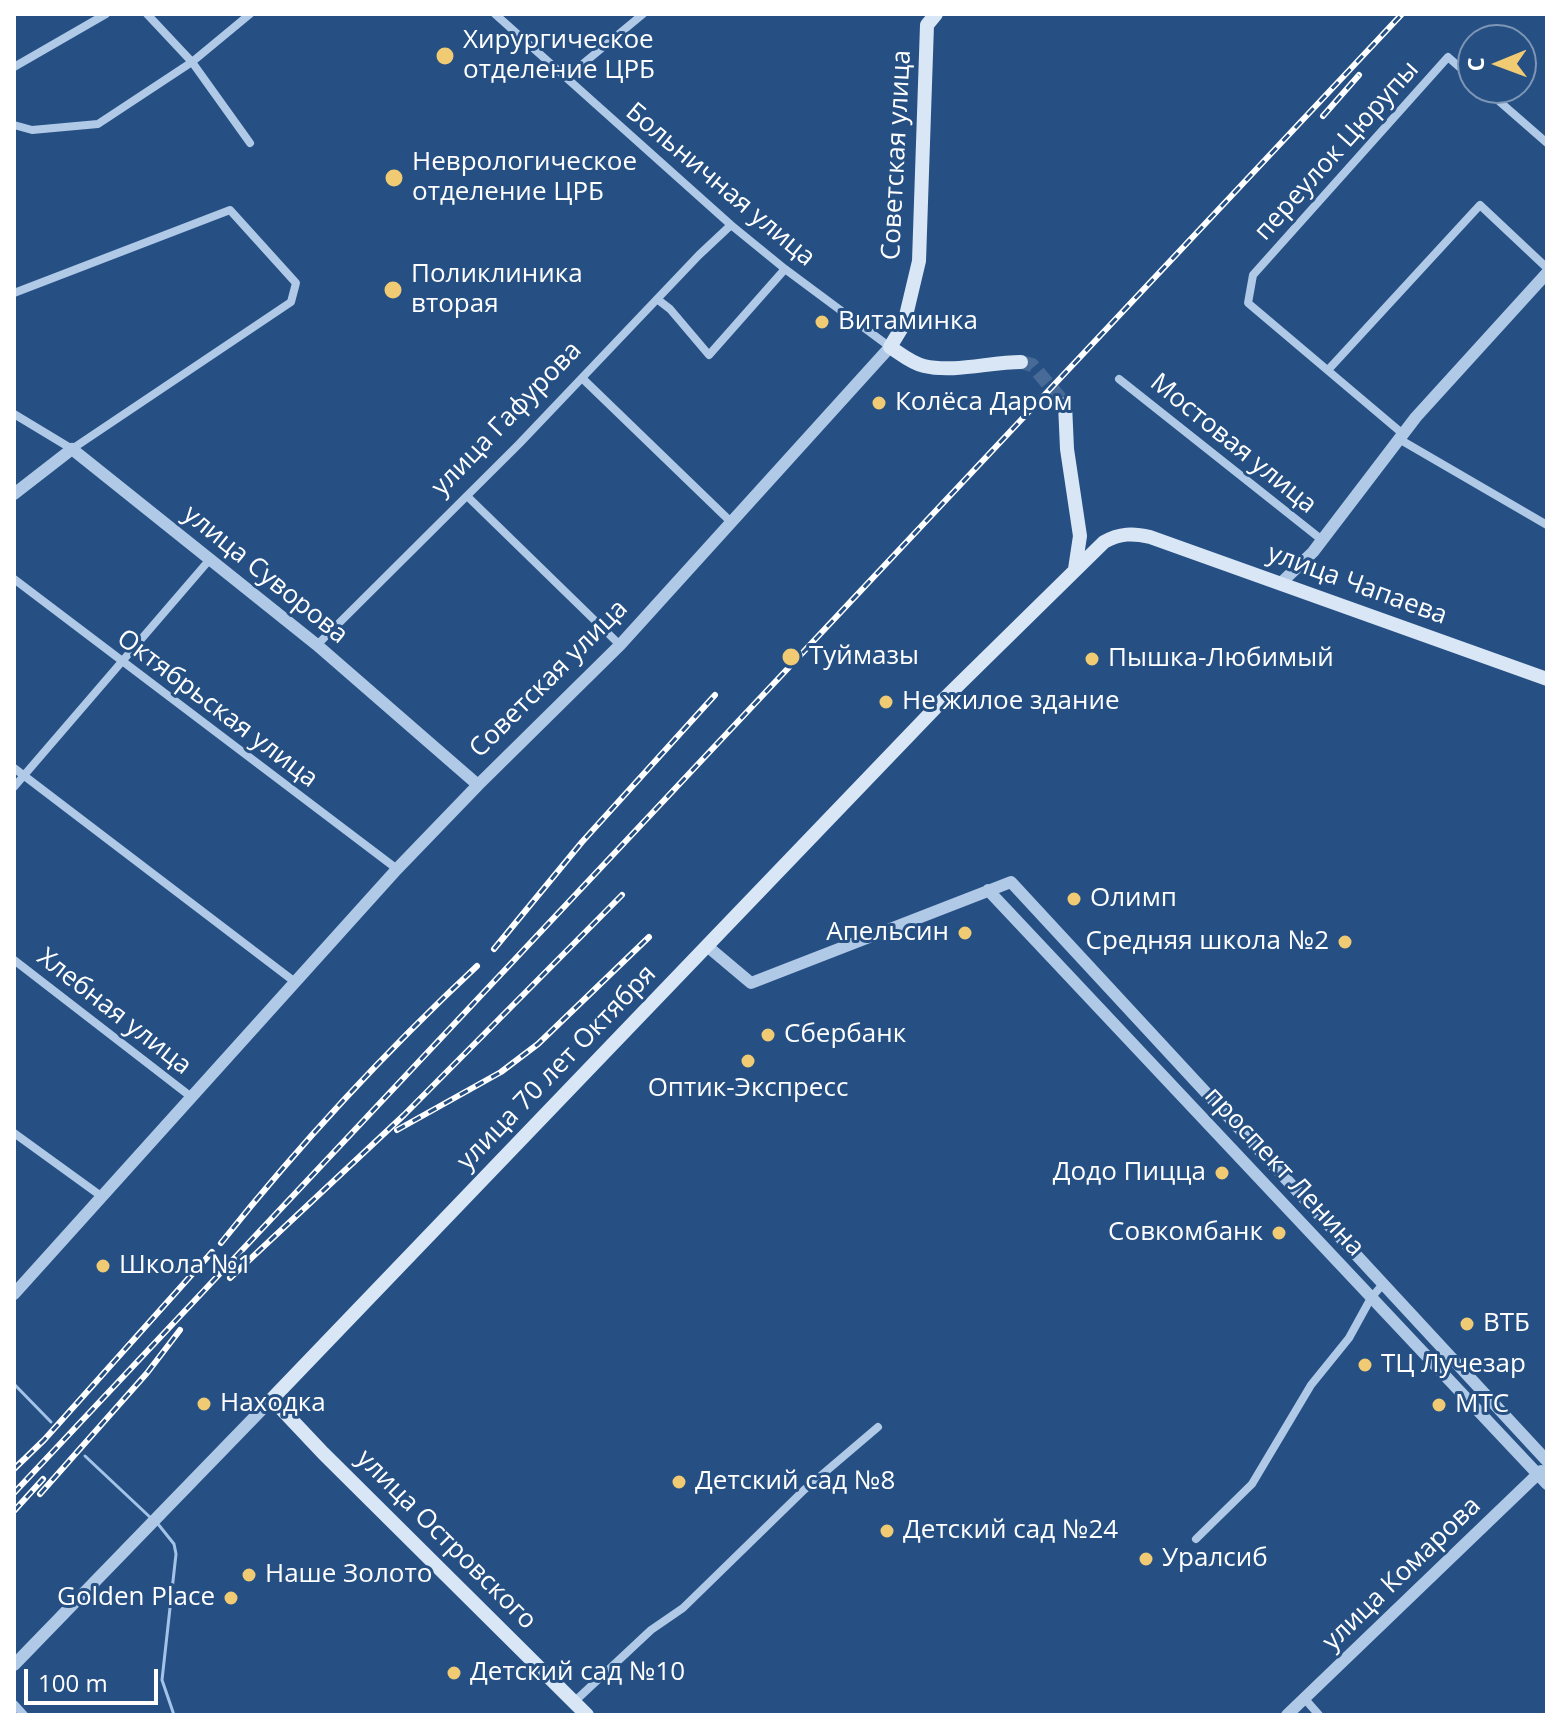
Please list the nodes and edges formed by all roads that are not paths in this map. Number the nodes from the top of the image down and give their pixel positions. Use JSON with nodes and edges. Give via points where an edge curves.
{"nodes":[{"id":1,"x":106,"y":14,"type":"edge"},
{"id":2,"x":147,"y":14,"type":"edge"},
{"id":3,"x":250,"y":14,"type":"edge"},
{"id":4,"x":495,"y":14,"type":"edge"},
{"id":5,"x":643,"y":14,"type":"edge"},
{"id":6,"x":930,"y":18,"type":"edge"},
{"id":7,"x":192,"y":62,"type":"junction"},
{"id":8,"x":1457,"y":65,"type":"edge"},
{"id":9,"x":14,"y":67,"type":"edge"},
{"id":10,"x":567,"y":77,"type":"junction"},
{"id":11,"x":1502,"y":104,"type":"edge"},
{"id":12,"x":14,"y":125,"type":"edge"},
{"id":13,"x":250,"y":143,"type":"dead end"},
{"id":14,"x":1547,"y":143,"type":"edge"},
{"id":15,"x":731,"y":225,"type":"junction"},
{"id":16,"x":785,"y":269,"type":"junction"},
{"id":17,"x":1547,"y":270,"type":"edge"},
{"id":18,"x":14,"y":293,"type":"edge"},
{"id":19,"x":657,"y":299,"type":"junction"},
{"id":20,"x":890,"y":347,"type":"junction"},
{"id":21,"x":1021,"y":362,"type":"dead end"},
{"id":22,"x":1328,"y":370,"type":"junction"},
{"id":23,"x":582,"y":378,"type":"junction"},
{"id":24,"x":1119,"y":379,"type":"dead end"},
{"id":25,"x":1065,"y":404,"type":"tunnel mouth"},
{"id":26,"x":14,"y":414,"type":"edge"},
{"id":27,"x":1401,"y":436,"type":"junction"},
{"id":28,"x":72,"y":449,"type":"junction"},
{"id":29,"x":14,"y":494,"type":"edge"},
{"id":30,"x":467,"y":496,"type":"junction"},
{"id":31,"x":731,"y":522,"type":"junction"},
{"id":32,"x":1546,"y":522,"type":"edge"},
{"id":33,"x":1150,"y":537,"type":"joint"},
{"id":34,"x":1322,"y":540,"type":"junction"},
{"id":35,"x":211,"y":558,"type":"junction"},
{"id":36,"x":1075,"y":569,"type":"junction"},
{"id":37,"x":14,"y":579,"type":"edge"},
{"id":38,"x":1281,"y":583,"type":"junction"},
{"id":39,"x":317,"y":645,"type":"junction"},
{"id":40,"x":620,"y":645,"type":"junction"},
{"id":41,"x":121,"y":662,"type":"junction"},
{"id":42,"x":1547,"y":679,"type":"edge"},
{"id":43,"x":14,"y":768,"type":"edge"},
{"id":44,"x":24,"y":775,"type":"junction"},
{"id":45,"x":478,"y":785,"type":"junction"},
{"id":46,"x":14,"y":787,"type":"edge"},
{"id":47,"x":397,"y":869,"type":"junction"},
{"id":48,"x":988,"y":890,"type":"junction"},
{"id":49,"x":707,"y":946,"type":"junction"},
{"id":50,"x":14,"y":960,"type":"edge"},
{"id":51,"x":295,"y":982,"type":"junction"},
{"id":52,"x":190,"y":1096,"type":"junction"},
{"id":53,"x":14,"y":1133,"type":"edge"},
{"id":54,"x":101,"y":1196,"type":"junction"},
{"id":55,"x":1383,"y":1284,"type":"junction"},
{"id":56,"x":14,"y":1294,"type":"edge"},
{"id":57,"x":1371,"y":1298,"type":"junction"},
{"id":58,"x":272,"y":1399,"type":"junction"},
{"id":59,"x":878,"y":1427,"type":"dead end"},
{"id":60,"x":1545,"y":1471,"type":"edge"},
{"id":61,"x":1196,"y":1539,"type":"dead end"},
{"id":62,"x":14,"y":1665,"type":"edge"},
{"id":63,"x":1304,"y":1698,"type":"junction"},
{"id":64,"x":574,"y":1702,"type":"junction"},
{"id":65,"x":14,"y":1704,"type":"edge"},
{"id":66,"x":24,"y":1715,"type":"edge"},
{"id":67,"x":587,"y":1715,"type":"edge"},
{"id":68,"x":1287,"y":1715,"type":"edge"},
{"id":69,"x":1319,"y":1715,"type":"edge"}],
"edges":[{"from":1,"to":9,"type":"street"},
{"from":2,"to":7,"type":"street"},
{"from":3,"to":7,"type":"street"},
{"from":4,"to":10,"type":"street","name":"Больничная улица"},
{"from":5,"to":10,"type":"street"},
{"from":6,"to":20,"type":"main road","name":"Советская улица","via":[[919,261],[904,324]]},
{"from":7,"to":12,"type":"street","via":[[98,124],[32,130]]},
{"from":7,"to":13,"type":"street"},
{"from":8,"to":22,"type":"street","name":"переулок Цюрупы","via":[[1448,57],[1253,275],[1248,303]]},
{"from":10,"to":15,"type":"street","name":"Больничная улица"},
{"from":11,"to":14,"type":"street"},
{"from":15,"to":16,"type":"street","name":"Больничная улица"},
{"from":15,"to":19,"type":"street","name":"улица Гафурова"},
{"from":16,"to":19,"type":"street","via":[[709,355]]},
{"from":16,"to":20,"type":"street","name":"Больничная улица"},
{"from":17,"to":22,"type":"street","via":[[1480,205]]},
{"from":17,"to":27,"type":"street"},
{"from":18,"to":28,"type":"street","via":[[230,210],[296,283],[291,302]]},
{"from":19,"to":23,"type":"street","name":"улица Гафурова"},
{"from":20,"to":21,"type":"main road","via":[[924,367]]},
{"from":20,"to":31,"type":"street","name":"Советская улица"},
{"from":22,"to":27,"type":"street"},
{"from":23,"to":30,"type":"street","name":"улица Гафурова"},
{"from":23,"to":31,"type":"street"},
{"from":24,"to":34,"type":"street","name":"Мостовая улица"},
{"from":25,"to":36,"type":"main road","via":[[1080,536]]},
{"from":26,"to":28,"type":"street","name":"улица Суворова"},
{"from":27,"to":32,"type":"street"},
{"from":27,"to":34,"type":"street"},
{"from":28,"to":29,"type":"street"},
{"from":28,"to":35,"type":"street","name":"улица Суворова"},
{"from":30,"to":39,"type":"street","name":"улица Гафурова"},
{"from":30,"to":40,"type":"street"},
{"from":31,"to":40,"type":"street","name":"Советская улица"},
{"from":33,"to":36,"type":"main road","name":"улица 70 лет Октября","via":[[1114,536]]},
{"from":33,"to":38,"type":"main road","name":"улица Чапаева"},
{"from":34,"to":38,"type":"street"},
{"from":35,"to":39,"type":"street","name":"улица Суворова"},
{"from":35,"to":41,"type":"street"},
{"from":36,"to":49,"type":"main road","name":"улица 70 лет Октября"},
{"from":37,"to":41,"type":"street","name":"Октябрьская улица"},
{"from":38,"to":42,"type":"main road","name":"улица Чапаева"},
{"from":39,"to":45,"type":"street","name":"улица Суворова"},
{"from":40,"to":45,"type":"street","name":"Советская улица"},
{"from":41,"to":44,"type":"street"},
{"from":41,"to":47,"type":"street","name":"Октябрьская улица"},
{"from":43,"to":44,"type":"street"},
{"from":44,"to":46,"type":"street"},
{"from":44,"to":51,"type":"street"},
{"from":45,"to":47,"type":"street","name":"Советская улица"},
{"from":47,"to":51,"type":"street","name":"Советская улица"},
{"from":48,"to":49,"type":"street","via":[[751,983]]},
{"from":48,"to":55,"type":"street","name":"проспект Ленина","via":[[1011,882]]},
{"from":48,"to":57,"type":"street","name":"проспект Ленина"},
{"from":49,"to":58,"type":"main road","name":"улица 70 лет Октября"},
{"from":50,"to":52,"type":"street","name":"Хлебная улица"},
{"from":51,"to":52,"type":"street","name":"Советская улица"},
{"from":52,"to":54,"type":"street","name":"Советская улица"},
{"from":53,"to":54,"type":"street"},
{"from":54,"to":56,"type":"street","name":"Советская улица"},
{"from":55,"to":57,"type":"street"},
{"from":55,"to":60,"type":"street","name":"проспект Ленина"},
{"from":57,"to":60,"type":"street","name":"проспект Ленина"},
{"from":57,"to":61,"type":"street","via":[[1252,1484]]},
{"from":58,"to":62,"type":"street","name":"улица 70 лет Октября"},
{"from":58,"to":64,"type":"main road","name":"улица Островского"},
{"from":59,"to":64,"type":"street"},
{"from":60,"to":63,"type":"street","name":"улица Комарова"},
{"from":63,"to":68,"type":"street","name":"улица Комарова"},
{"from":63,"to":69,"type":"street"},
{"from":64,"to":67,"type":"main road","name":"улица Островского"},
{"from":65,"to":66,"type":"street"}]}
